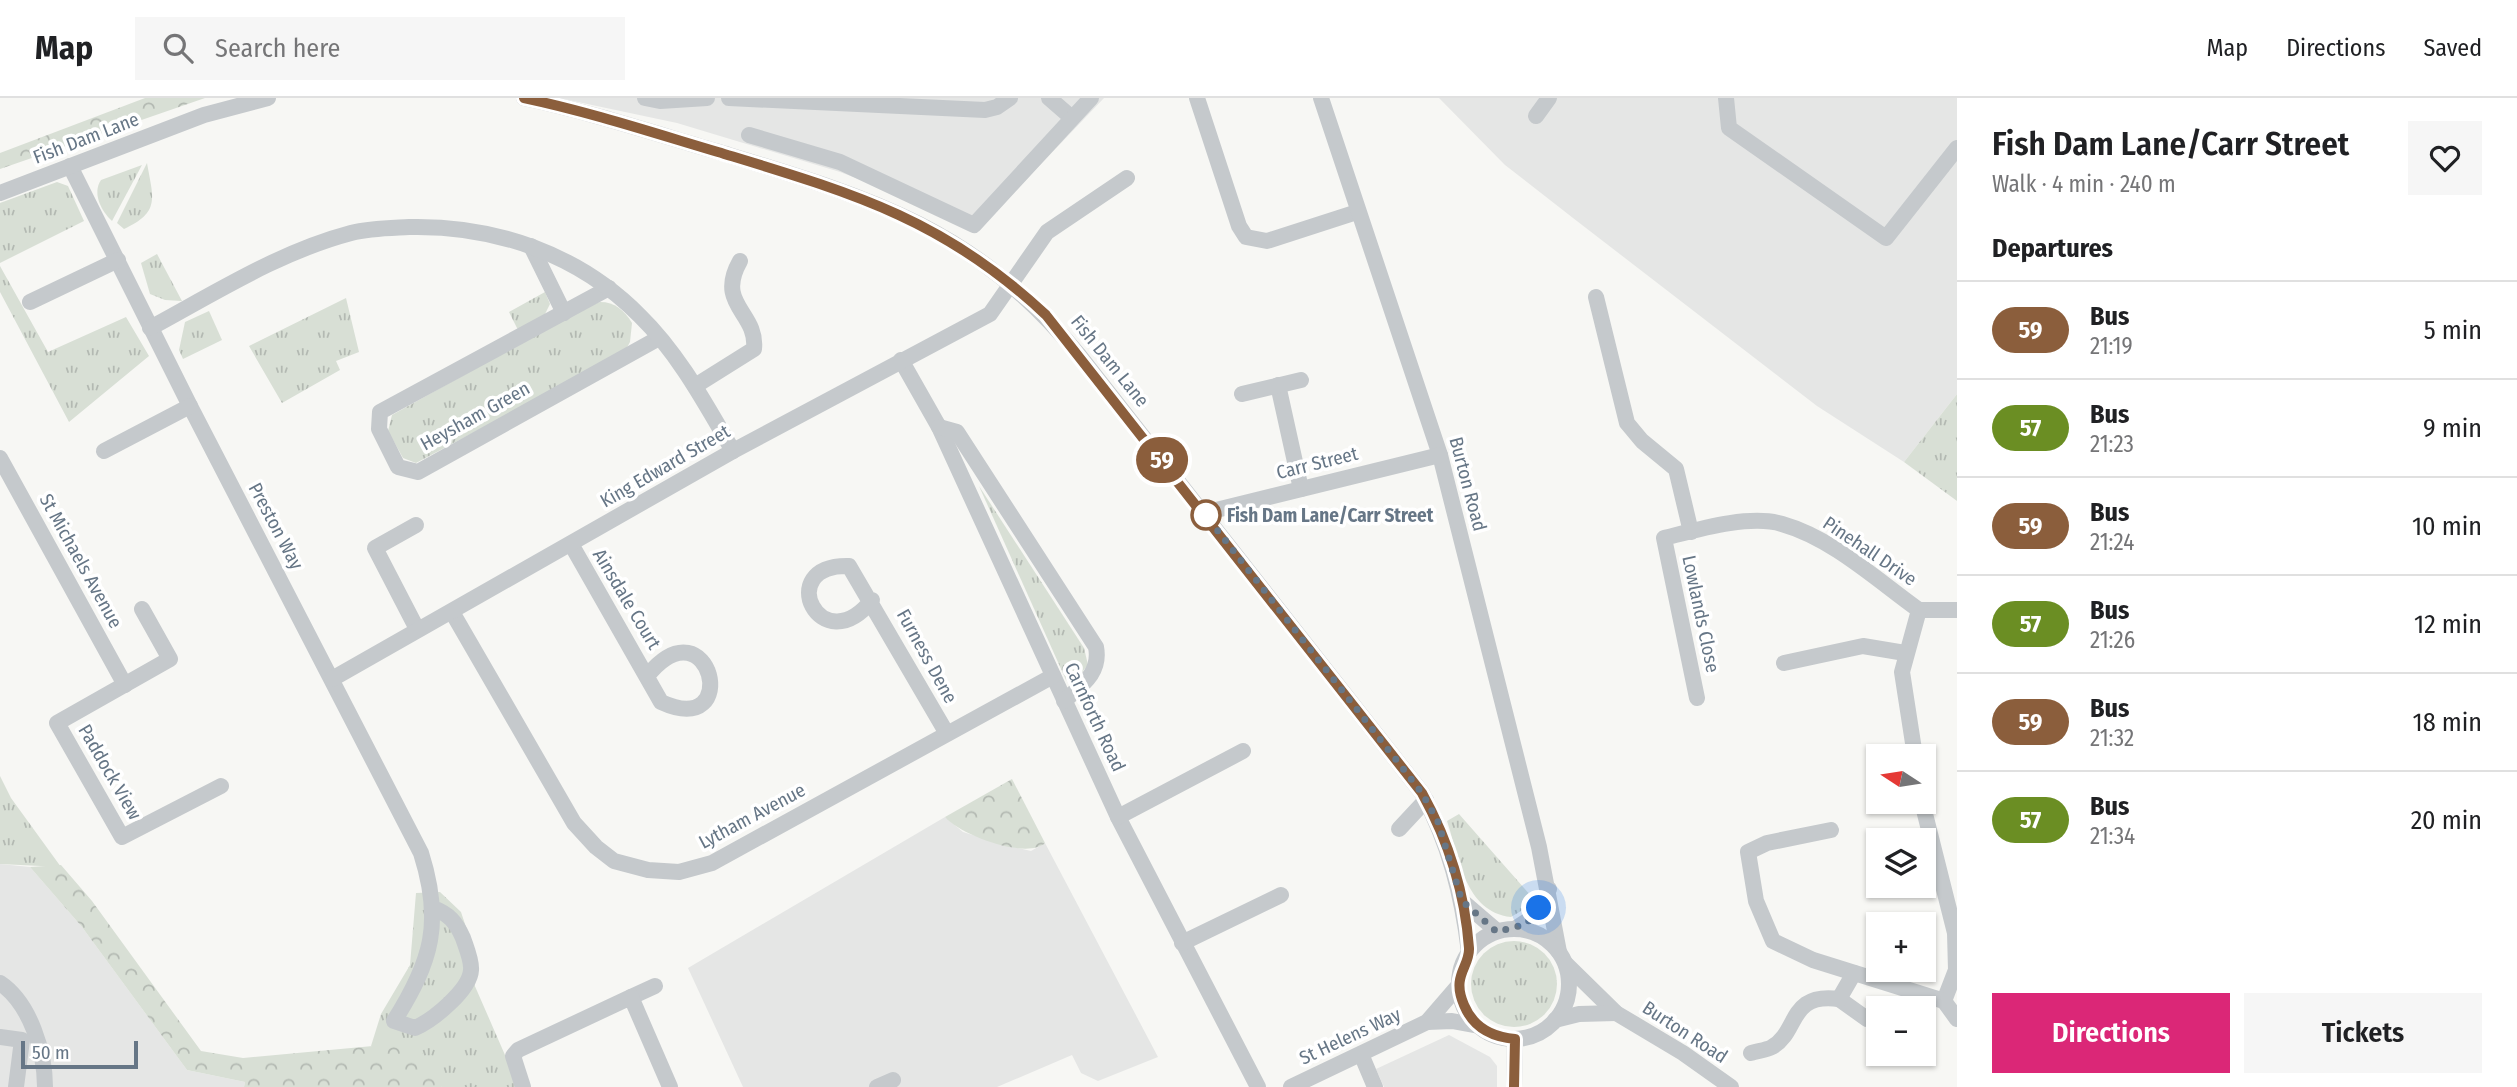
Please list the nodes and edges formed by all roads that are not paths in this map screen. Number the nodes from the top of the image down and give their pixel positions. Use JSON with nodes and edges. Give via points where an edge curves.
{"nodes":[{"id":1,"x":268,"y":98,"type":"edge"},
{"id":2,"x":524,"y":98,"type":"edge"},
{"id":3,"x":645,"y":98,"type":"edge"},
{"id":4,"x":707,"y":98,"type":"edge"},
{"id":5,"x":729,"y":98,"type":"edge"},
{"id":6,"x":1010,"y":98,"type":"edge"},
{"id":7,"x":1049,"y":98,"type":"edge"},
{"id":8,"x":1091,"y":98,"type":"edge"},
{"id":9,"x":1198,"y":98,"type":"edge"},
{"id":10,"x":1321,"y":98,"type":"edge"},
{"id":11,"x":1549,"y":98,"type":"edge"},
{"id":12,"x":1730,"y":99,"type":"edge"},
{"id":13,"x":1536,"y":116,"type":"dead end"},
{"id":14,"x":1072,"y":118,"type":"junction"},
{"id":15,"x":749,"y":135,"type":"dead end"},
{"id":16,"x":1957,"y":148,"type":"edge"},
{"id":17,"x":70,"y":166,"type":"junction"},
{"id":18,"x":1126,"y":178,"type":"dead end"},
{"id":19,"x":0,"y":193,"type":"edge"},
{"id":20,"x":1357,"y":212,"type":"junction"},
{"id":21,"x":531,"y":246,"type":"junction"},
{"id":22,"x":118,"y":260,"type":"junction"},
{"id":23,"x":740,"y":261,"type":"dead end"},
{"id":24,"x":1013,"y":284,"type":"junction"},
{"id":25,"x":609,"y":288,"type":"junction"},
{"id":26,"x":1596,"y":297,"type":"dead end"},
{"id":27,"x":30,"y":302,"type":"dead end"},
{"id":28,"x":564,"y":313,"type":"junction"},
{"id":29,"x":150,"y":327,"type":"junction"},
{"id":30,"x":659,"y":338,"type":"junction"},
{"id":31,"x":901,"y":360,"type":"junction"},
{"id":32,"x":1301,"y":380,"type":"dead end"},
{"id":33,"x":1278,"y":385,"type":"junction"},
{"id":34,"x":695,"y":386,"type":"junction"},
{"id":35,"x":1242,"y":394,"type":"dead end"},
{"id":36,"x":190,"y":406,"type":"junction"},
{"id":37,"x":939,"y":427,"type":"junction"},
{"id":38,"x":104,"y":451,"type":"dead end"},
{"id":39,"x":733,"y":451,"type":"junction"},
{"id":40,"x":1440,"y":455,"type":"junction"},
{"id":41,"x":0,"y":458,"type":"edge"},
{"id":42,"x":1301,"y":489,"type":"junction"},
{"id":43,"x":1204,"y":513,"type":"junction"},
{"id":44,"x":416,"y":525,"type":"dead end"},
{"id":45,"x":1690,"y":531,"type":"junction"},
{"id":46,"x":1664,"y":538,"type":"joint"},
{"id":47,"x":571,"y":544,"type":"junction"},
{"id":48,"x":872,"y":600,"type":"dead end"},
{"id":49,"x":142,"y":609,"type":"dead end"},
{"id":50,"x":1919,"y":610,"type":"junction"},
{"id":51,"x":1957,"y":610,"type":"edge"},
{"id":52,"x":452,"y":612,"type":"junction"},
{"id":53,"x":417,"y":629,"type":"junction"},
{"id":54,"x":1905,"y":653,"type":"junction"},
{"id":55,"x":1784,"y":663,"type":"dead end"},
{"id":56,"x":648,"y":675,"type":"dead end"},
{"id":57,"x":1053,"y":676,"type":"junction"},
{"id":58,"x":332,"y":679,"type":"junction"},
{"id":59,"x":125,"y":685,"type":"junction"},
{"id":60,"x":1697,"y":698,"type":"dead end"},
{"id":61,"x":1064,"y":701,"type":"junction"},
{"id":62,"x":946,"y":732,"type":"junction"},
{"id":63,"x":1913,"y":744,"type":"edge"},
{"id":64,"x":1243,"y":751,"type":"dead end"},
{"id":65,"x":221,"y":786,"type":"dead end"},
{"id":66,"x":1426,"y":800,"type":"junction"},
{"id":67,"x":1925,"y":814,"type":"edge"},
{"id":68,"x":1118,"y":817,"type":"junction"},
{"id":69,"x":1399,"y":829,"type":"dead end"},
{"id":70,"x":1831,"y":830,"type":"dead end"},
{"id":71,"x":1549,"y":889,"type":"junction"},
{"id":72,"x":1281,"y":895,"type":"dead end"},
{"id":73,"x":1462,"y":901,"type":"junction"},
{"id":74,"x":433,"y":908,"type":"junction"},
{"id":75,"x":1514,"y":929,"type":"junction"},
{"id":76,"x":1497,"y":932,"type":"junction"},
{"id":77,"x":1182,"y":943,"type":"junction"},
{"id":78,"x":1469,"y":952,"type":"junction"},
{"id":79,"x":1562,"y":958,"type":"junction"},
{"id":80,"x":1854,"y":973,"type":"junction"},
{"id":81,"x":0,"y":984,"type":"edge"},
{"id":82,"x":1459,"y":985,"type":"junction"},
{"id":83,"x":655,"y":986,"type":"dead end"},
{"id":84,"x":631,"y":998,"type":"junction"},
{"id":85,"x":1839,"y":999,"type":"junction"},
{"id":86,"x":1944,"y":1001,"type":"junction"},
{"id":87,"x":1616,"y":1013,"type":"junction"},
{"id":88,"x":1866,"y":1018,"type":"edge"},
{"id":89,"x":1957,"y":1019,"type":"edge"},
{"id":90,"x":1555,"y":1020,"type":"junction"},
{"id":91,"x":1427,"y":1022,"type":"junction"},
{"id":92,"x":1479,"y":1026,"type":"junction"},
{"id":93,"x":0,"y":1037,"type":"edge"},
{"id":94,"x":1515,"y":1039,"type":"junction"},
{"id":95,"x":1751,"y":1053,"type":"dead end"},
{"id":96,"x":1361,"y":1054,"type":"junction"},
{"id":97,"x":893,"y":1080,"type":"dead end"},
{"id":98,"x":16,"y":1087,"type":"edge"},
{"id":99,"x":45,"y":1087,"type":"edge"},
{"id":100,"x":523,"y":1087,"type":"edge"},
{"id":101,"x":670,"y":1087,"type":"edge"},
{"id":102,"x":877,"y":1087,"type":"edge"},
{"id":103,"x":1258,"y":1087,"type":"edge"},
{"id":104,"x":1291,"y":1087,"type":"edge"},
{"id":105,"x":1375,"y":1087,"type":"edge"},
{"id":106,"x":1514,"y":1087,"type":"edge"},
{"id":107,"x":1731,"y":1087,"type":"edge"}],
"edges":[{"from":1,"to":17,"type":"street","name":"Fish Dam Lane","via":[[204,115]]},
{"from":2,"to":24,"type":"street","name":"Fish Dam Lane","via":[[841,189],[960,246]]},
{"from":3,"to":4,"type":"street"},
{"from":5,"to":6,"type":"street","via":[[985,110]]},
{"from":7,"to":14,"type":"street"},
{"from":8,"to":14,"type":"street"},
{"from":9,"to":20,"type":"street","via":[[1246,237],[1267,241]]},
{"from":10,"to":20,"type":"street","name":"Burton Road"},
{"from":11,"to":13,"type":"street"},
{"from":12,"to":16,"type":"street","via":[[1729,128],[1886,238]]},
{"from":14,"to":15,"type":"street","via":[[974,225],[839,162]]},
{"from":17,"to":19,"type":"street","name":"Fish Dam Lane"},
{"from":17,"to":22,"type":"street","name":"Preston Way"},
{"from":18,"to":24,"type":"street","name":"King Edward Street","via":[[1046,233]]},
{"from":20,"to":40,"type":"street","name":"Burton Road"},
{"from":21,"to":25,"type":"street"},
{"from":21,"to":28,"type":"street"},
{"from":21,"to":29,"type":"street","via":[[458,227],[354,232],[291,254]]},
{"from":22,"to":27,"type":"street"},
{"from":22,"to":29,"type":"street","name":"Preston Way"},
{"from":23,"to":34,"type":"street","via":[[730,279],[755,339],[754,349]]},
{"from":24,"to":31,"type":"street","name":"King Edward Street","via":[[990,314]]},
{"from":24,"to":43,"type":"street","name":"Fish Dam Lane","via":[[1046,315]]},
{"from":25,"to":28,"type":"street","name":"Heysham Green"},
{"from":25,"to":30,"type":"street"},
{"from":26,"to":45,"type":"street","via":[[1627,423],[1675,469]]},
{"from":28,"to":30,"type":"street","name":"Heysham Green","via":[[380,412],[379,429],[398,467],[418,472]]},
{"from":29,"to":36,"type":"street","name":"Preston Way"},
{"from":30,"to":34,"type":"street"},
{"from":31,"to":37,"type":"street","name":"Carnforth Road"},
{"from":31,"to":39,"type":"street","name":"King Edward Street"},
{"from":32,"to":33,"type":"street"},
{"from":33,"to":35,"type":"street"},
{"from":33,"to":42,"type":"street"},
{"from":34,"to":39,"type":"street"},
{"from":36,"to":38,"type":"street"},
{"from":36,"to":58,"type":"street","name":"Preston Way"},
{"from":37,"to":57,"type":"street","name":"Carnforth Road"},
{"from":37,"to":61,"type":"street","via":[[957,432],[1096,647],[1093,674]]},
{"from":39,"to":47,"type":"street","name":"King Edward Street"},
{"from":40,"to":42,"type":"street","name":"Carr Street"},
{"from":40,"to":71,"type":"street","name":"Burton Road"},
{"from":41,"to":59,"type":"street","name":"St Michaels Avenue"},
{"from":42,"to":43,"type":"street","name":"Carr Street"},
{"from":43,"to":66,"type":"street","name":"Fish Dam Lane"},
{"from":44,"to":53,"type":"street","via":[[375,548]]},
{"from":45,"to":46,"type":"street","name":"Pinehall Drive"},
{"from":45,"to":50,"type":"street","name":"Pinehall Drive","via":[[1735,523],[1780,523],[1820,540]]},
{"from":46,"to":60,"type":"street","name":"Lowlands Close"},
{"from":47,"to":52,"type":"street","name":"King Edward Street"},
{"from":47,"to":56,"type":"street","name":"Ainsdale Court"},
{"from":48,"to":62,"type":"street","name":"Furness Dene"},
{"from":49,"to":59,"type":"street","name":"Paddock View","via":[[170,659]]},
{"from":50,"to":51,"type":"street"},
{"from":50,"to":54,"type":"street","name":"Pinehall Drive"},
{"from":52,"to":53,"type":"street","name":"King Edward Street"},
{"from":52,"to":62,"type":"street","name":"Lytham Avenue","via":[[574,824],[596,847],[630,866],[679,872],[712,863]]},
{"from":53,"to":58,"type":"street","name":"King Edward Street"},
{"from":54,"to":55,"type":"street","via":[[1863,646]]},
{"from":54,"to":63,"type":"street","name":"Pinehall Drive","via":[[1902,672]]},
{"from":57,"to":61,"type":"street","name":"Carnforth Road"},
{"from":57,"to":62,"type":"street","name":"Lytham Avenue"},
{"from":58,"to":74,"type":"street","name":"Preston Way","via":[[421,853]]},
{"from":59,"to":65,"type":"street","name":"Paddock View","via":[[57,723],[122,837]]},
{"from":61,"to":68,"type":"street","name":"Carnforth Road"},
{"from":64,"to":68,"type":"street"},
{"from":66,"to":69,"type":"street"},
{"from":66,"to":73,"type":"street","name":"Fish Dam Lane","via":[[1438,822]]},
{"from":67,"to":86,"type":"street","via":[[1955,933],[1956,970]]},
{"from":68,"to":77,"type":"street","name":"Carnforth Road"},
{"from":70,"to":80,"type":"street","via":[[1767,843],[1748,852],[1748,868],[1773,941]]},
{"from":71,"to":75,"type":"street","via":[[1532,917]]},
{"from":71,"to":79,"type":"street","name":"Burton Road"},
{"from":72,"to":77,"type":"street"},
{"from":73,"to":76,"type":"street"},
{"from":73,"to":78,"type":"street","name":"Fish Dam Lane"},
{"from":74,"to":74,"type":"street","name":"Preston Way","via":[[424,972],[394,1021],[415,1028],[428,1022],[467,983],[472,969],[459,930],[447,913]]},
{"from":75,"to":76,"type":"street"},
{"from":75,"to":79,"type":"street","via":[[1539,935]]},
{"from":76,"to":78,"type":"street","via":[[1481,939]]},
{"from":77,"to":103,"type":"street","name":"Carnforth Road"},
{"from":78,"to":82,"type":"street"},
{"from":79,"to":87,"type":"street","name":"Burton Road"},
{"from":79,"to":90,"type":"street","via":[[1568,993]]},
{"from":80,"to":85,"type":"street"},
{"from":80,"to":86,"type":"street"},
{"from":81,"to":99,"type":"street","via":[[23,1005],[45,1069]]},
{"from":82,"to":91,"type":"street","name":"St Helens Way"},
{"from":82,"to":92,"type":"street","via":[[1465,1008]]},
{"from":83,"to":84,"type":"street"},
{"from":84,"to":100,"type":"street","via":[[518,1050],[514,1065]]},
{"from":84,"to":101,"type":"street"},
{"from":85,"to":88,"type":"street"},
{"from":85,"to":95,"type":"street","via":[[1807,1003],[1774,1046]]},
{"from":86,"to":89,"type":"street"},
{"from":87,"to":90,"type":"street","name":"Burton Road"},
{"from":87,"to":107,"type":"street","name":"Burton Road"},
{"from":90,"to":94,"type":"street","via":[[1539,1033]]},
{"from":91,"to":92,"type":"street","name":"St Helens Way"},
{"from":91,"to":96,"type":"street","name":"St Helens Way"},
{"from":92,"to":94,"type":"street"},
{"from":93,"to":98,"type":"street","via":[[22,1040]]},
{"from":94,"to":106,"type":"street"},
{"from":96,"to":104,"type":"street","name":"St Helens Way"},
{"from":96,"to":105,"type":"street"},
{"from":97,"to":102,"type":"street"}]}
